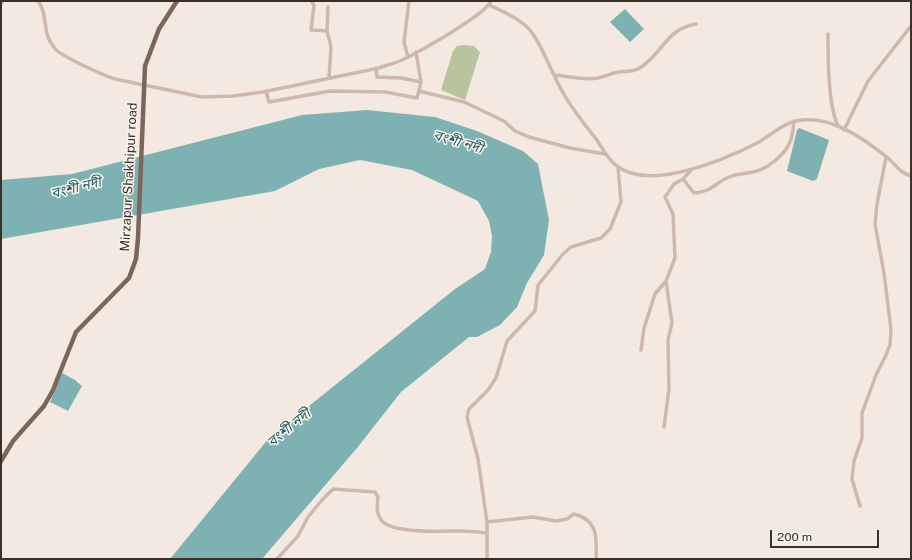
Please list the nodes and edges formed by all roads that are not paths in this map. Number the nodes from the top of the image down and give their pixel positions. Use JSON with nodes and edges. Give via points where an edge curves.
{"nodes":[{"id":1,"x":3,"y":1,"type":"edge"},
{"id":2,"x":38,"y":1,"type":"edge"},
{"id":3,"x":177,"y":1,"type":"edge"},
{"id":4,"x":311,"y":1,"type":"edge"},
{"id":5,"x":409,"y":1,"type":"edge"},
{"id":6,"x":491,"y":1,"type":"edge"},
{"id":7,"x":1,"y":4,"type":"edge"},
{"id":8,"x":489,"y":5,"type":"junction"},
{"id":9,"x":328,"y":7,"type":"dead end"},
{"id":10,"x":696,"y":24,"type":"dead end"},
{"id":11,"x":911,"y":26,"type":"edge"},
{"id":12,"x":327,"y":31,"type":"junction"},
{"id":13,"x":828,"y":34,"type":"dead end"},
{"id":14,"x":416,"y":52,"type":"junction"},
{"id":15,"x":408,"y":57,"type":"junction"},
{"id":16,"x":376,"y":68,"type":"junction"},
{"id":17,"x":554,"y":75,"type":"junction"},
{"id":18,"x":329,"y":78,"type":"junction"},
{"id":19,"x":422,"y":82,"type":"junction"},
{"id":20,"x":145,"y":85,"type":"junction"},
{"id":21,"x":266,"y":91,"type":"junction"},
{"id":22,"x":419,"y":91,"type":"junction"},
{"id":23,"x":794,"y":121,"type":"junction"},
{"id":24,"x":838,"y":126,"type":"junction"},
{"id":25,"x":844,"y":130,"type":"junction"},
{"id":26,"x":605,"y":154,"type":"junction"},
{"id":27,"x":886,"y":157,"type":"junction"},
{"id":28,"x":618,"y":168,"type":"junction"},
{"id":29,"x":691,"y":170,"type":"junction"},
{"id":30,"x":911,"y":176,"type":"edge"},
{"id":31,"x":683,"y":179,"type":"junction"},
{"id":32,"x":666,"y":281,"type":"junction"},
{"id":33,"x":641,"y":350,"type":"dead end"},
{"id":34,"x":664,"y":427,"type":"dead end"},
{"id":35,"x":1,"y":461,"type":"edge"},
{"id":36,"x":860,"y":506,"type":"dead end"},
{"id":37,"x":486,"y":522,"type":"junction"},
{"id":38,"x":486,"y":533,"type":"junction"},
{"id":39,"x":277,"y":559,"type":"edge"},
{"id":40,"x":487,"y":559,"type":"edge"},
{"id":41,"x":596,"y":559,"type":"edge"}],
"edges":[{"from":1,"to":7,"type":"street"},
{"from":2,"to":20,"type":"street","via":[[45,18],[48,37],[61,54],[102,75]]},
{"from":3,"to":20,"type":"main road","name":"Mirzapur Shakhipur road","via":[[159,29],[150,50],[145,66]]},
{"from":4,"to":12,"type":"street","via":[[314,5],[311,30]]},
{"from":5,"to":15,"type":"street","via":[[404,42]]},
{"from":6,"to":8,"type":"street"},
{"from":8,"to":14,"type":"street","via":[[483,12]]},
{"from":8,"to":17,"type":"street","via":[[506,12],[528,27]]},
{"from":9,"to":12,"type":"street"},
{"from":10,"to":17,"type":"street","via":[[672,33],[661,49],[643,66],[627,73],[618,72],[596,79]]},
{"from":11,"to":25,"type":"street","via":[[868,81]]},
{"from":12,"to":18,"type":"street","via":[[331,47]]},
{"from":13,"to":24,"type":"street","via":[[834,115]]},
{"from":14,"to":15,"type":"street"},
{"from":14,"to":19,"type":"street"},
{"from":15,"to":16,"type":"street"},
{"from":16,"to":18,"type":"street"},
{"from":16,"to":19,"type":"street","via":[[377,77]]},
{"from":17,"to":26,"type":"street"},
{"from":18,"to":21,"type":"street"},
{"from":19,"to":22,"type":"street"},
{"from":20,"to":21,"type":"street","via":[[202,97]]},
{"from":20,"to":35,"type":"main road","name":"Mirzapur Shakhipur road","via":[[138,238],[136,259],[129,278],[76,332],[44,406],[13,441]]},
{"from":21,"to":22,"type":"street","via":[[269,102],[321,92],[372,91],[417,98]]},
{"from":22,"to":26,"type":"street","via":[[464,102],[504,121],[515,131],[529,137]]},
{"from":23,"to":24,"type":"street","via":[[811,118]]},
{"from":23,"to":29,"type":"street","via":[[755,144]]},
{"from":23,"to":31,"type":"street","via":[[791,141],[768,167],[753,173],[738,173],[705,192],[694,193]]},
{"from":24,"to":25,"type":"street"},
{"from":25,"to":27,"type":"street"},
{"from":26,"to":28,"type":"street"},
{"from":27,"to":30,"type":"street","via":[[899,171]]},
{"from":27,"to":36,"type":"street","via":[[875,224],[884,273],[891,330],[890,345],[862,413],[862,438],[854,461],[852,478]]},
{"from":28,"to":29,"type":"street","via":[[656,176]]},
{"from":28,"to":37,"type":"street","via":[[620,202],[610,229],[601,238],[571,247],[538,285],[535,311],[506,341],[496,378],[468,412],[467,417],[478,459]]},
{"from":29,"to":31,"type":"street"},
{"from":31,"to":32,"type":"street","via":[[674,184],[665,197],[671,207],[675,227],[675,258]]},
{"from":32,"to":33,"type":"street","via":[[655,294],[644,328]]},
{"from":32,"to":34,"type":"street","via":[[672,323],[668,340],[669,389]]},
{"from":37,"to":38,"type":"street"},
{"from":37,"to":41,"type":"street","via":[[532,517],[556,521],[567,519],[574,514],[582,516],[589,520],[594,531]]},
{"from":38,"to":39,"type":"street","via":[[441,532],[388,526],[379,517],[378,497],[375,492],[333,489],[313,511],[298,536]]},
{"from":38,"to":40,"type":"street"}]}
